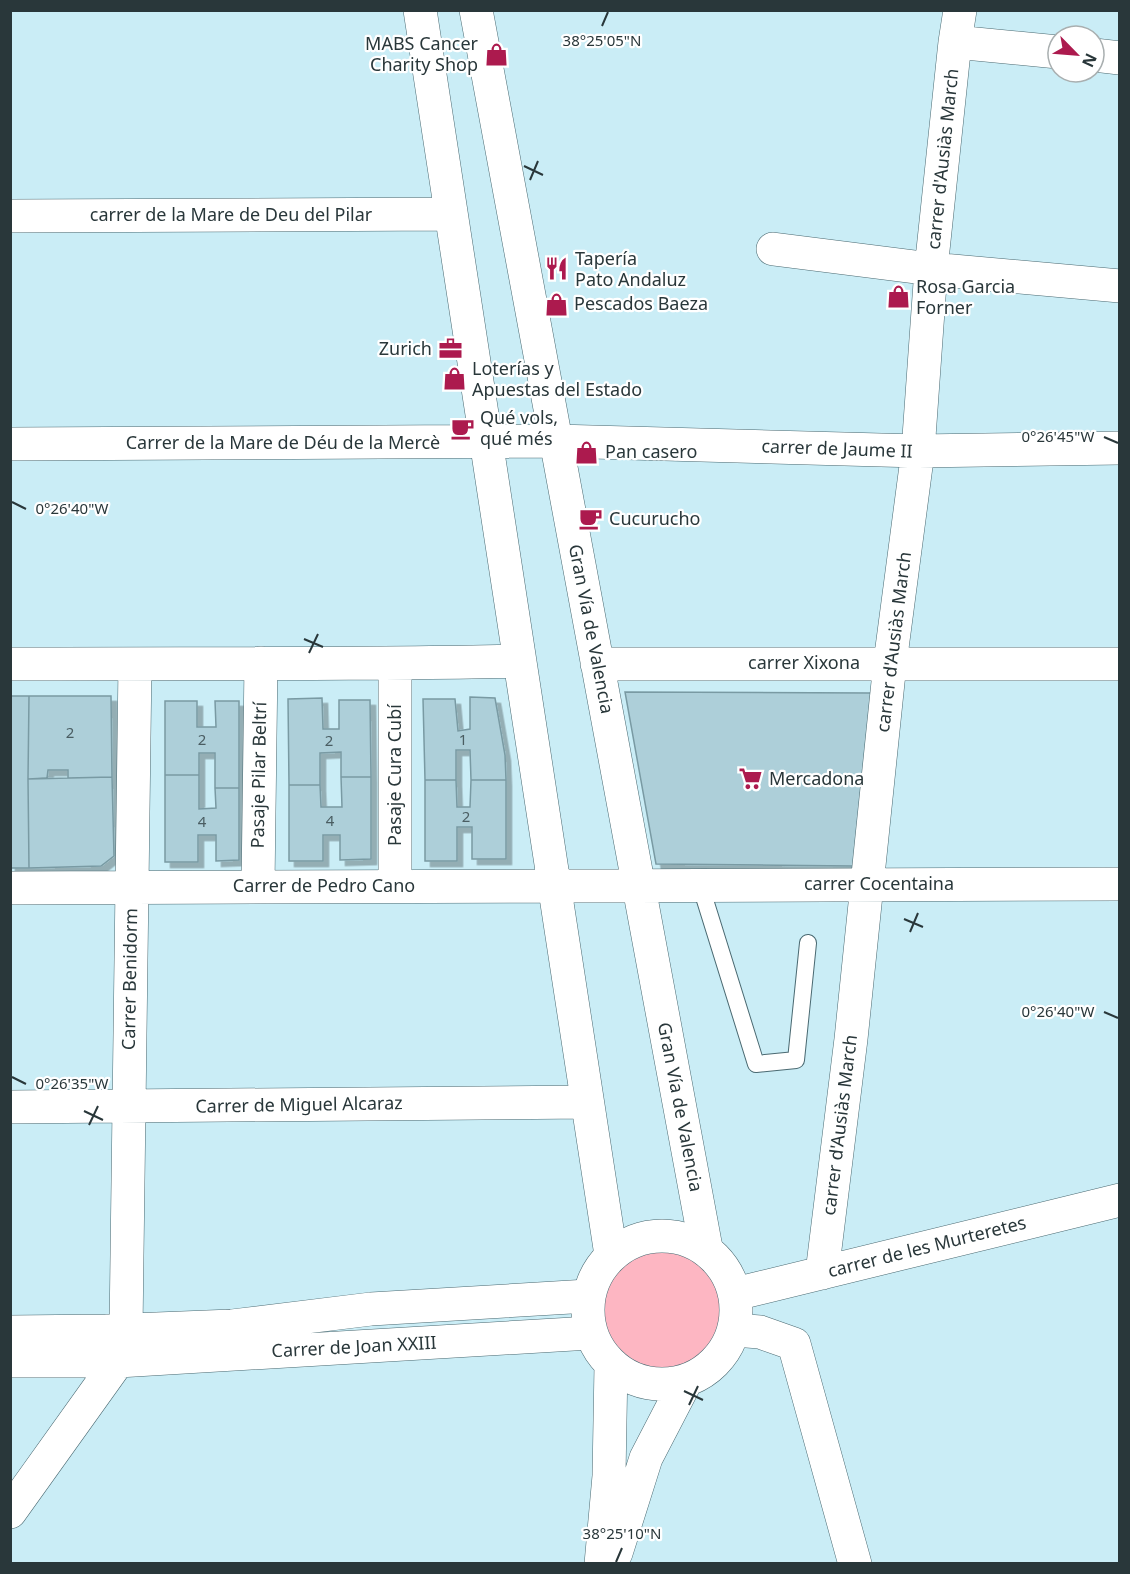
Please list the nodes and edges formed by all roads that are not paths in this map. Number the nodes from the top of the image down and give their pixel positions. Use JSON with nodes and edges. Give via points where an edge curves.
{"nodes":[{"id":1,"x":420,"y":10,"type":"edge"},
{"id":2,"x":476,"y":10,"type":"edge"},
{"id":3,"x":960,"y":10,"type":"edge"},
{"id":4,"x":955,"y":42,"type":"junction"},
{"id":5,"x":1046,"y":51,"type":"edge"},
{"id":6,"x":451,"y":214,"type":"junction"},
{"id":7,"x":10,"y":216,"type":"edge"},
{"id":8,"x":773,"y":249,"type":"dead end"},
{"id":9,"x":931,"y":269,"type":"junction"},
{"id":10,"x":1119,"y":286,"type":"edge"},
{"id":11,"x":485,"y":441,"type":"junction"},
{"id":12,"x":555,"y":441,"type":"junction"},
{"id":13,"x":10,"y":444,"type":"edge"},
{"id":14,"x":1119,"y":448,"type":"edge"},
{"id":15,"x":918,"y":451,"type":"junction"},
{"id":16,"x":520,"y":661,"type":"junction"},
{"id":17,"x":261,"y":663,"type":"junction"},
{"id":18,"x":890,"y":663,"type":"junction"},
{"id":19,"x":10,"y":664,"type":"edge"},
{"id":20,"x":135,"y":664,"type":"junction"},
{"id":21,"x":395,"y":664,"type":"junction"},
{"id":22,"x":597,"y":664,"type":"junction"},
{"id":23,"x":1119,"y":664,"type":"edge"},
{"id":24,"x":638,"y":884,"type":"junction"},
{"id":25,"x":700,"y":884,"type":"junction"},
{"id":26,"x":867,"y":884,"type":"junction"},
{"id":27,"x":1119,"y":884,"type":"edge"},
{"id":28,"x":553,"y":885,"type":"junction"},
{"id":29,"x":258,"y":886,"type":"junction"},
{"id":30,"x":395,"y":886,"type":"junction"},
{"id":31,"x":131,"y":887,"type":"junction"},
{"id":32,"x":10,"y":888,"type":"edge"},
{"id":33,"x":808,"y":944,"type":"dead end"},
{"id":34,"x":587,"y":1102,"type":"junction"},
{"id":35,"x":10,"y":1107,"type":"edge"},
{"id":36,"x":129,"y":1107,"type":"junction"},
{"id":37,"x":1119,"y":1200,"type":"edge"},
{"id":38,"x":706,"y":1248,"type":"junction"},
{"id":39,"x":611,"y":1255,"type":"junction"},
{"id":40,"x":822,"y":1273,"type":"junction"},
{"id":41,"x":735,"y":1294,"type":"junction"},
{"id":42,"x":588,"y":1296,"type":"junction"},
{"id":43,"x":734,"y":1330,"type":"junction"},
{"id":44,"x":10,"y":1332,"type":"edge"},
{"id":45,"x":590,"y":1334,"type":"junction"},
{"id":46,"x":117,"y":1340,"type":"junction"},
{"id":47,"x":10,"y":1361,"type":"edge"},
{"id":48,"x":611,"y":1365,"type":"junction"},
{"id":49,"x":686,"y":1381,"type":"junction"},
{"id":50,"x":10,"y":1512,"type":"edge"},
{"id":51,"x":601,"y":1563,"type":"edge"},
{"id":52,"x":612,"y":1563,"type":"edge"},
{"id":53,"x":855,"y":1563,"type":"edge"}],
"edges":[{"from":1,"to":6,"type":"street"},
{"from":2,"to":12,"type":"street","name":"Gran Vía de Valencia"},
{"from":3,"to":4,"type":"street","name":"carrer d'Ausiàs March"},
{"from":4,"to":5,"type":"street"},
{"from":4,"to":9,"type":"street","name":"carrer d'Ausiàs March"},
{"from":6,"to":7,"type":"street","name":"carrer de la Mare de Deu del Pilar"},
{"from":6,"to":11,"type":"street"},
{"from":8,"to":9,"type":"street"},
{"from":9,"to":10,"type":"street"},
{"from":9,"to":15,"type":"street","name":"carrer d'Ausiàs March"},
{"from":11,"to":12,"type":"street","name":"Carrer de la Mare de Déu de la Mercè"},
{"from":11,"to":13,"type":"street","name":"Carrer de la Mare de Déu de la Mercè"},
{"from":11,"to":16,"type":"street"},
{"from":12,"to":15,"type":"street","name":"carrer de Jaume II"},
{"from":12,"to":22,"type":"street","name":"Gran Vía de Valencia"},
{"from":14,"to":15,"type":"street","name":"carrer de Jaume II"},
{"from":15,"to":18,"type":"street","name":"carrer d'Ausiàs March"},
{"from":16,"to":21,"type":"street"},
{"from":16,"to":28,"type":"street"},
{"from":17,"to":20,"type":"street"},
{"from":17,"to":21,"type":"street"},
{"from":17,"to":29,"type":"street","name":"Pasaje Pilar Beltrí"},
{"from":18,"to":22,"type":"street","name":"carrer Xixona"},
{"from":18,"to":23,"type":"street","name":"carrer Xixona"},
{"from":18,"to":26,"type":"street","name":"carrer d'Ausiàs March"},
{"from":19,"to":20,"type":"street"},
{"from":20,"to":31,"type":"street","name":"Carrer Benidorm"},
{"from":21,"to":30,"type":"street","name":"Pasaje Cura Cubí"},
{"from":22,"to":24,"type":"street","name":"Gran Vía de Valencia"},
{"from":24,"to":25,"type":"street","name":"carrer Cocentaina"},
{"from":24,"to":28,"type":"street","name":"Carrer de Pedro Cano"},
{"from":24,"to":38,"type":"street","name":"Gran Vía de Valencia"},
{"from":25,"to":26,"type":"street","name":"carrer Cocentaina"},
{"from":25,"to":33,"type":"lane","via":[[756,1064],[796,1060]]},
{"from":26,"to":27,"type":"street","name":"carrer Cocentaina"},
{"from":26,"to":40,"type":"street","name":"carrer d'Ausiàs March"},
{"from":28,"to":30,"type":"street","name":"Carrer de Pedro Cano"},
{"from":28,"to":34,"type":"street"},
{"from":29,"to":30,"type":"street","name":"Carrer de Pedro Cano"},
{"from":29,"to":31,"type":"street","name":"Carrer de Pedro Cano"},
{"from":31,"to":32,"type":"street","name":"Carrer de Pedro Cano"},
{"from":31,"to":36,"type":"street","name":"Carrer Benidorm"},
{"from":34,"to":36,"type":"street","name":"Carrer de Miguel Alcaraz"},
{"from":34,"to":39,"type":"street"},
{"from":35,"to":36,"type":"street","name":"Carrer de Miguel Alcaraz"},
{"from":36,"to":46,"type":"street","name":"Carrer Benidorm"},
{"from":37,"to":40,"type":"street","name":"carrer de les Murteretes"},
{"from":38,"to":39,"type":"street","via":[[674,1235],[640,1238]]},
{"from":38,"to":41,"type":"street","via":[[725,1268]]},
{"from":39,"to":42,"type":"street"},
{"from":40,"to":41,"type":"street","name":"carrer de les Murteretes"},
{"from":41,"to":43,"type":"street"},
{"from":42,"to":45,"type":"street"},
{"from":42,"to":46,"type":"street","name":"Carrer de Joan XXIII","via":[[371,1309]]},
{"from":43,"to":49,"type":"street","via":[[716,1362]]},
{"from":43,"to":53,"type":"street","via":[[760,1332],[794,1344]]},
{"from":44,"to":46,"type":"street","name":"Carrer de Joan XXIII"},
{"from":45,"to":46,"type":"street","name":"Carrer de Joan XXIII"},
{"from":45,"to":48,"type":"street"},
{"from":46,"to":47,"type":"street","name":"Carrer de Joan XXIII"},
{"from":46,"to":50,"type":"street"},
{"from":48,"to":49,"type":"street","via":[[633,1379],[659,1385]]},
{"from":48,"to":51,"type":"street","via":[[609,1476]]},
{"from":49,"to":52,"type":"street","via":[[646,1458]]}]}
